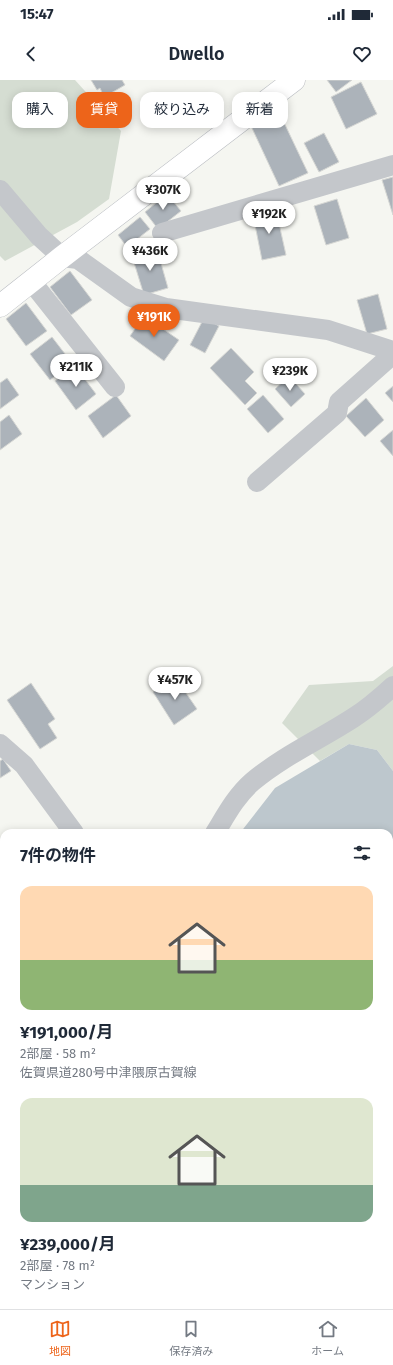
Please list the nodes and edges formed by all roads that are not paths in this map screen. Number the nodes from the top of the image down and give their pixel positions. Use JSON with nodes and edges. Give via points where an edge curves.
{"nodes":[{"id":1,"x":294,"y":80,"type":"edge"},
{"id":2,"x":393,"y":165,"type":"edge"},
{"id":3,"x":0,"y":190,"type":"edge"},
{"id":4,"x":162,"y":233,"type":"dead end"},
{"id":5,"x":62,"y":257,"type":"junction"},
{"id":6,"x":31,"y":281,"type":"junction"},
{"id":7,"x":0,"y":306,"type":"edge"},
{"id":8,"x":393,"y":350,"type":"edge"},
{"id":9,"x":393,"y":354,"type":"edge"},
{"id":10,"x":115,"y":387,"type":"dead end"},
{"id":11,"x":257,"y":482,"type":"dead end"},
{"id":12,"x":393,"y":686,"type":"edge"},
{"id":13,"x":0,"y":744,"type":"edge"},
{"id":14,"x":71,"y":829,"type":"edge"},
{"id":15,"x":217,"y":829,"type":"edge"}],
"edges":[{"from":1,"to":5,"type":"main road"},
{"from":2,"to":4,"type":"street"},
{"from":3,"to":5,"type":"street","via":[[39,236]]},
{"from":5,"to":6,"type":"main road"},
{"from":5,"to":8,"type":"street","via":[[78,259],[131,297],[166,308],[328,330]]},
{"from":6,"to":7,"type":"main road"},
{"from":6,"to":10,"type":"street"},
{"from":9,"to":11,"type":"street","via":[[338,402],[337,413]]},
{"from":12,"to":15,"type":"street","via":[[353,718],[281,760],[252,782],[234,801]]},
{"from":13,"to":14,"type":"street","via":[[24,765]]}]}
